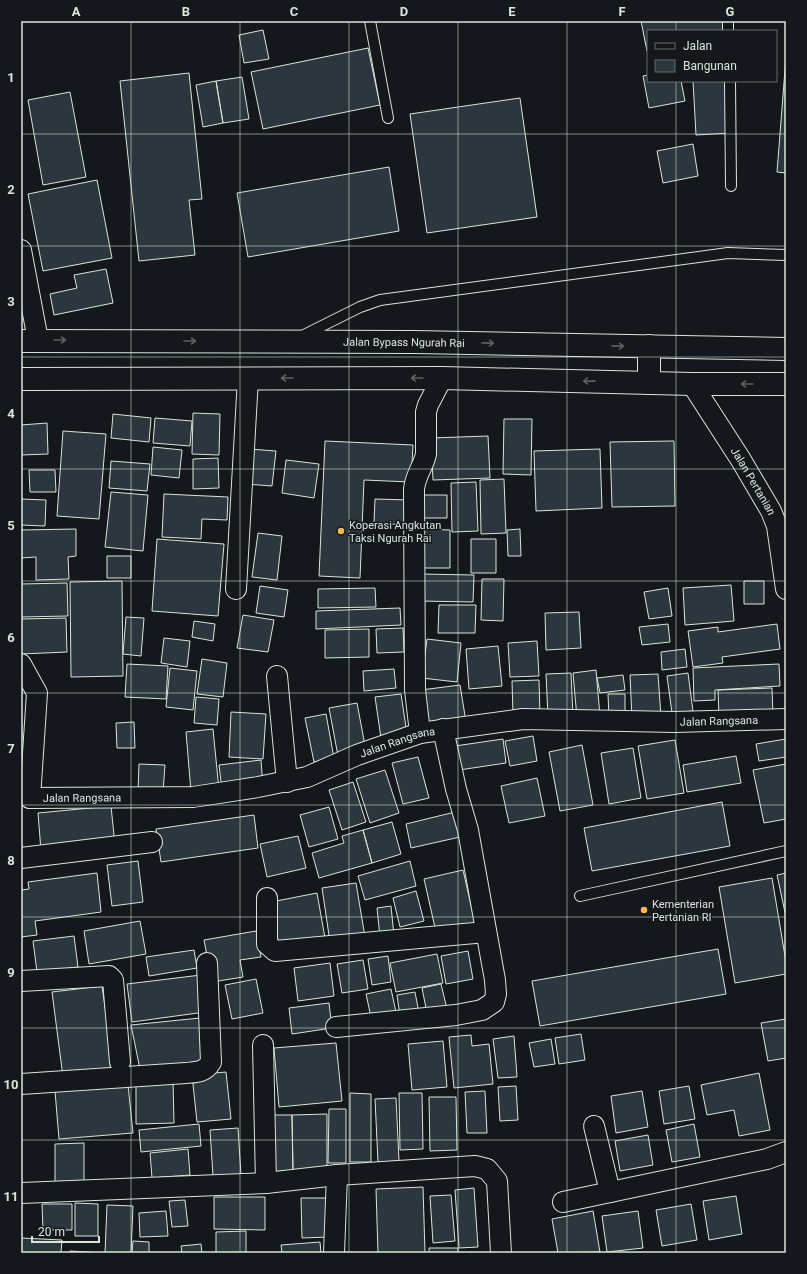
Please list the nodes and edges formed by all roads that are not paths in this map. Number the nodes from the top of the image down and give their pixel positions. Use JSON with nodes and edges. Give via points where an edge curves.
{"nodes":[{"id":1,"x":370,"y":21,"type":"edge"},
{"id":2,"x":730,"y":82,"type":"edge"},
{"id":3,"x":388,"y":118,"type":"dead end"},
{"id":4,"x":731,"y":186,"type":"dead end"},
{"id":5,"x":21,"y":250,"type":"edge"},
{"id":6,"x":786,"y":254,"type":"edge"},
{"id":7,"x":30,"y":340,"type":"edge"},
{"id":8,"x":294,"y":341,"type":"junction"},
{"id":9,"x":649,"y":346,"type":"junction"},
{"id":10,"x":786,"y":349,"type":"edge"},
{"id":11,"x":248,"y":378,"type":"junction"},
{"id":12,"x":442,"y":378,"type":"junction"},
{"id":13,"x":21,"y":379,"type":"edge"},
{"id":14,"x":649,"y":383,"type":"junction"},
{"id":15,"x":692,"y":384,"type":"junction"},
{"id":16,"x":785,"y":387,"type":"edge"},
{"id":17,"x":236,"y":588,"type":"dead end"},
{"id":18,"x":786,"y":589,"type":"edge"},
{"id":19,"x":21,"y":664,"type":"edge"},
{"id":20,"x":277,"y":676,"type":"dead end"},
{"id":21,"x":786,"y":718,"type":"edge"},
{"id":22,"x":443,"y":729,"type":"junction"},
{"id":23,"x":420,"y":733,"type":"junction"},
{"id":24,"x":286,"y":782,"type":"junction"},
{"id":25,"x":25,"y":804,"type":"edge"},
{"id":26,"x":152,"y":842,"type":"dead end"},
{"id":27,"x":786,"y":851,"type":"edge"},
{"id":28,"x":21,"y":858,"type":"edge"},
{"id":29,"x":580,"y":896,"type":"dead end"},
{"id":30,"x":266,"y":898,"type":"dead end"},
{"id":31,"x":486,"y":932,"type":"junction"},
{"id":32,"x":207,"y":963,"type":"dead end"},
{"id":33,"x":21,"y":981,"type":"edge"},
{"id":34,"x":336,"y":1027,"type":"dead end"},
{"id":35,"x":263,"y":1045,"type":"dead end"},
{"id":36,"x":120,"y":1062,"type":"dead end"},
{"id":37,"x":21,"y":1084,"type":"edge"},
{"id":38,"x":594,"y":1126,"type":"dead end"},
{"id":39,"x":786,"y":1152,"type":"edge"},
{"id":40,"x":337,"y":1175,"type":"junction"},
{"id":41,"x":266,"y":1183,"type":"junction"},
{"id":42,"x":610,"y":1192,"type":"junction"},
{"id":43,"x":21,"y":1193,"type":"edge"},
{"id":44,"x":563,"y":1202,"type":"dead end"},
{"id":45,"x":334,"y":1253,"type":"edge"},
{"id":46,"x":501,"y":1253,"type":"edge"}],
"edges":[{"from":1,"to":3,"type":"lane"},
{"from":2,"to":4,"type":"lane"},
{"from":5,"to":7,"type":"street"},
{"from":6,"to":8,"type":"lane","via":[[728,253],[380,300],[360,307]]},
{"from":7,"to":8,"type":"highway","name":"Jalan Bypass Ngurah Rai","one_way":true},
{"from":8,"to":9,"type":"highway","name":"Jalan Bypass Ngurah Rai","one_way":true},
{"from":9,"to":10,"type":"highway","name":"Jalan Bypass Ngurah Rai"},
{"from":9,"to":14,"type":"highway"},
{"from":12,"to":11,"type":"highway","one_way":true},
{"from":11,"to":13,"type":"highway"},
{"from":11,"to":17,"type":"street"},
{"from":14,"to":12,"type":"highway","one_way":true},
{"from":12,"to":23,"type":"street","via":[[428,405],[426,454],[416,474],[414,489],[415,690]]},
{"from":14,"to":15,"type":"highway"},
{"from":16,"to":15,"type":"highway","one_way":true},
{"from":15,"to":18,"type":"street","name":"Jalan Pertanian","via":[[771,511],[777,526]]},
{"from":19,"to":25,"type":"street","via":[[38,693]]},
{"from":20,"to":24,"type":"street"},
{"from":21,"to":22,"type":"street","name":"Jalan Rangsana","via":[[675,722],[523,719]]},
{"from":22,"to":23,"type":"street","name":"Jalan Rangsana"},
{"from":22,"to":31,"type":"street","via":[[468,830]]},
{"from":23,"to":24,"type":"street","name":"Jalan Rangsana","via":[[357,755],[307,777]]},
{"from":24,"to":25,"type":"street","name":"Jalan Rangsana","via":[[193,797]]},
{"from":26,"to":28,"type":"street"},
{"from":27,"to":29,"type":"lane"},
{"from":30,"to":31,"type":"street","via":[[268,944],[275,952]]},
{"from":31,"to":34,"type":"street","via":[[496,994],[494,1002],[489,1007],[456,1015]]},
{"from":32,"to":37,"type":"street","via":[[211,1062],[208,1068],[186,1073]]},
{"from":33,"to":36,"type":"street","via":[[109,976],[114,987]]},
{"from":35,"to":41,"type":"street"},
{"from":38,"to":42,"type":"street"},
{"from":39,"to":42,"type":"street","via":[[767,1160]]},
{"from":40,"to":41,"type":"street"},
{"from":40,"to":45,"type":"street"},
{"from":40,"to":46,"type":"street","via":[[475,1166],[487,1169],[497,1181]]},
{"from":41,"to":43,"type":"street"},
{"from":42,"to":44,"type":"street"}]}
